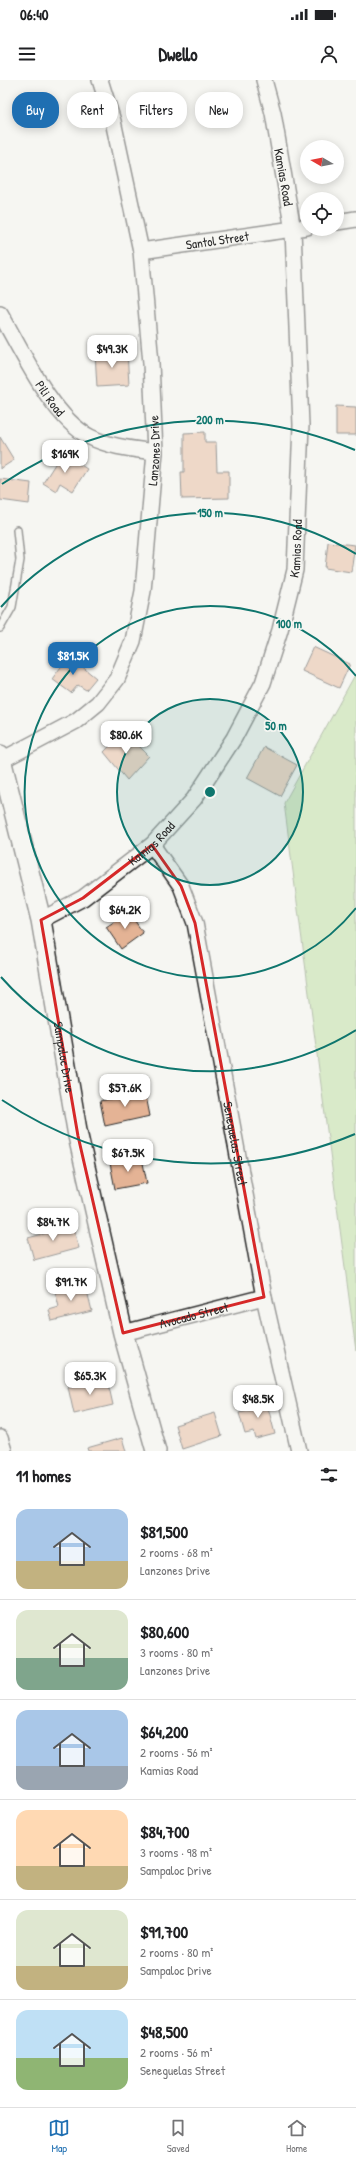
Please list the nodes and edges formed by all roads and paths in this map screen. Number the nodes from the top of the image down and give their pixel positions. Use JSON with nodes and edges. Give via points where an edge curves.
{"nodes":[{"id":1,"x":100,"y":80,"type":"edge"},
{"id":2,"x":264,"y":80,"type":"edge"},
{"id":3,"x":356,"y":219,"type":"edge"},
{"id":4,"x":344,"y":221,"type":"edge"},
{"id":5,"x":300,"y":229,"type":"edge"},
{"id":6,"x":300,"y":236,"type":"edge"},
{"id":7,"x":141,"y":251,"type":"junction"},
{"id":8,"x":0,"y":313,"type":"edge"},
{"id":9,"x":155,"y":452,"type":"junction"},
{"id":10,"x":18,"y":530,"type":"dead end"},
{"id":11,"x":0,"y":628,"type":"edge"},
{"id":12,"x":1,"y":758,"type":"edge"},
{"id":13,"x":152,"y":845,"type":"junction"},
{"id":14,"x":41,"y":920,"type":"junction"},
{"id":15,"x":264,"y":1297,"type":"junction"},
{"id":16,"x":123,"y":1333,"type":"junction"},
{"id":17,"x":0,"y":1438,"type":"edge"},
{"id":18,"x":4,"y":1451,"type":"edge"},
{"id":19,"x":156,"y":1451,"type":"edge"},
{"id":20,"x":299,"y":1451,"type":"edge"}],
"edges":[{"from":1,"to":7,"type":"street","name":"Lanzones Drive","via":[[113,121]]},
{"from":2,"to":5,"type":"street","name":"Kamias Road"},
{"from":3,"to":4,"type":"street"},
{"from":5,"to":7,"type":"street","name":"Santol Street"},
{"from":6,"to":13,"type":"street","name":"Kamias Road","via":[[301,425],[295,570],[263,683],[238,732],[194,799]]},
{"from":7,"to":9,"type":"street","name":"Lanzones Drive","via":[[151,363]]},
{"from":8,"to":9,"type":"street","name":"Pili Road","via":[[51,400],[66,420],[89,437],[112,446]]},
{"from":9,"to":12,"type":"street","name":"Lanzones Drive","via":[[143,592],[133,642],[117,679],[98,703],[76,721]]},
{"from":10,"to":11,"type":"lane","via":[[20,560],[12,607]]},
{"from":12,"to":14,"type":"street","name":"Sampaloc Drive"},
{"from":13,"to":14,"type":"street","name":"Kamias Road","via":[[82,898]]},
{"from":13,"to":15,"type":"street","name":"Seneguelas Street","via":[[181,886],[195,923]]},
{"from":14,"to":16,"type":"street","name":"Sampaloc Drive","via":[[78,1136]]},
{"from":15,"to":16,"type":"street","name":"Avocado Street"},
{"from":15,"to":20,"type":"street","name":"Seneguelas Street"},
{"from":16,"to":19,"type":"street","name":"Sampaloc Drive"},
{"from":17,"to":18,"type":"street"}]}
